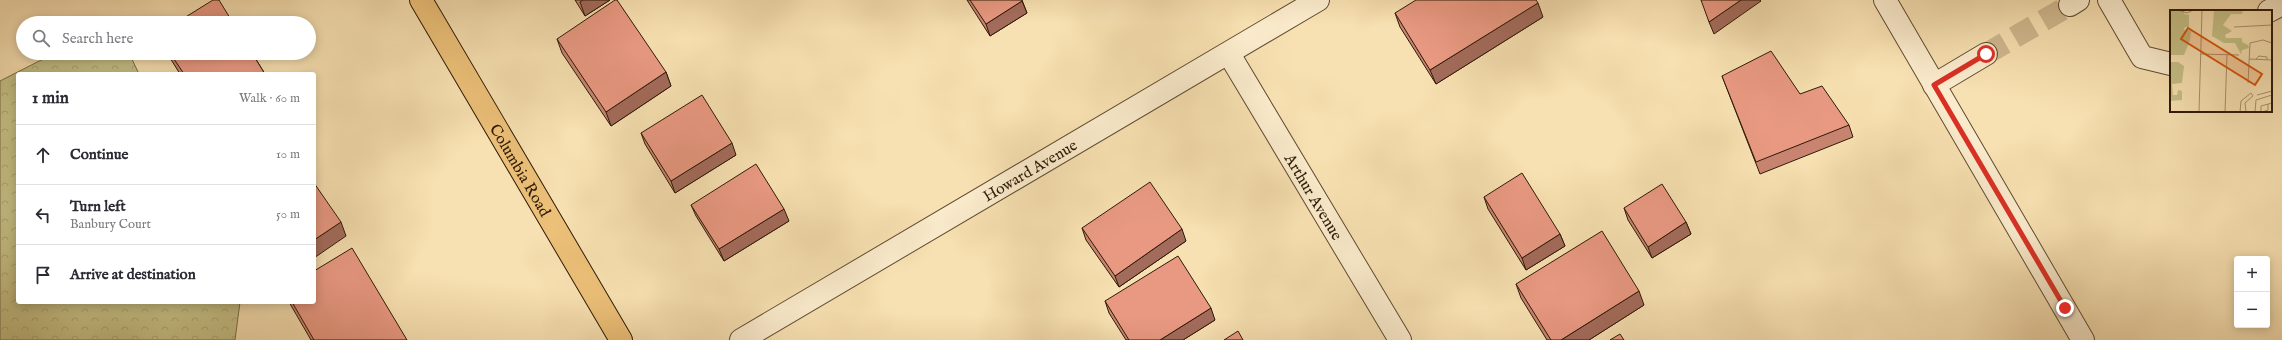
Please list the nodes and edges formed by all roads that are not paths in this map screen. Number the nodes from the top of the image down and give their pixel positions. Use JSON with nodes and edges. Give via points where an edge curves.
{"nodes":[{"id":1,"x":421,"y":0,"type":"edge"},
{"id":2,"x":1318,"y":0,"type":"edge"},
{"id":3,"x":1885,"y":0,"type":"edge"},
{"id":4,"x":2109,"y":0,"type":"edge"},
{"id":5,"x":2282,"y":4,"type":"edge"},
{"id":6,"x":2271,"y":10,"type":"edge"},
{"id":7,"x":1228,"y":54,"type":"junction"},
{"id":8,"x":1986,"y":54,"type":"tunnel mouth"},
{"id":9,"x":2170,"y":64,"type":"edge"},
{"id":10,"x":1934,"y":85,"type":"junction"},
{"id":11,"x":621,"y":340,"type":"edge"},
{"id":12,"x":742,"y":340,"type":"edge"},
{"id":13,"x":1400,"y":340,"type":"edge"},
{"id":14,"x":2083,"y":340,"type":"edge"}],
"edges":[{"from":1,"to":11,"type":"main road","name":"Columbia Road"},
{"from":2,"to":7,"type":"street","name":"Howard Avenue"},
{"from":3,"to":10,"type":"street"},
{"from":4,"to":9,"type":"street","via":[[2142,57]]},
{"from":5,"to":6,"type":"street"},
{"from":7,"to":12,"type":"street","name":"Howard Avenue"},
{"from":7,"to":13,"type":"street","name":"Arthur Avenue"},
{"from":8,"to":10,"type":"street"},
{"from":10,"to":14,"type":"street"}]}
